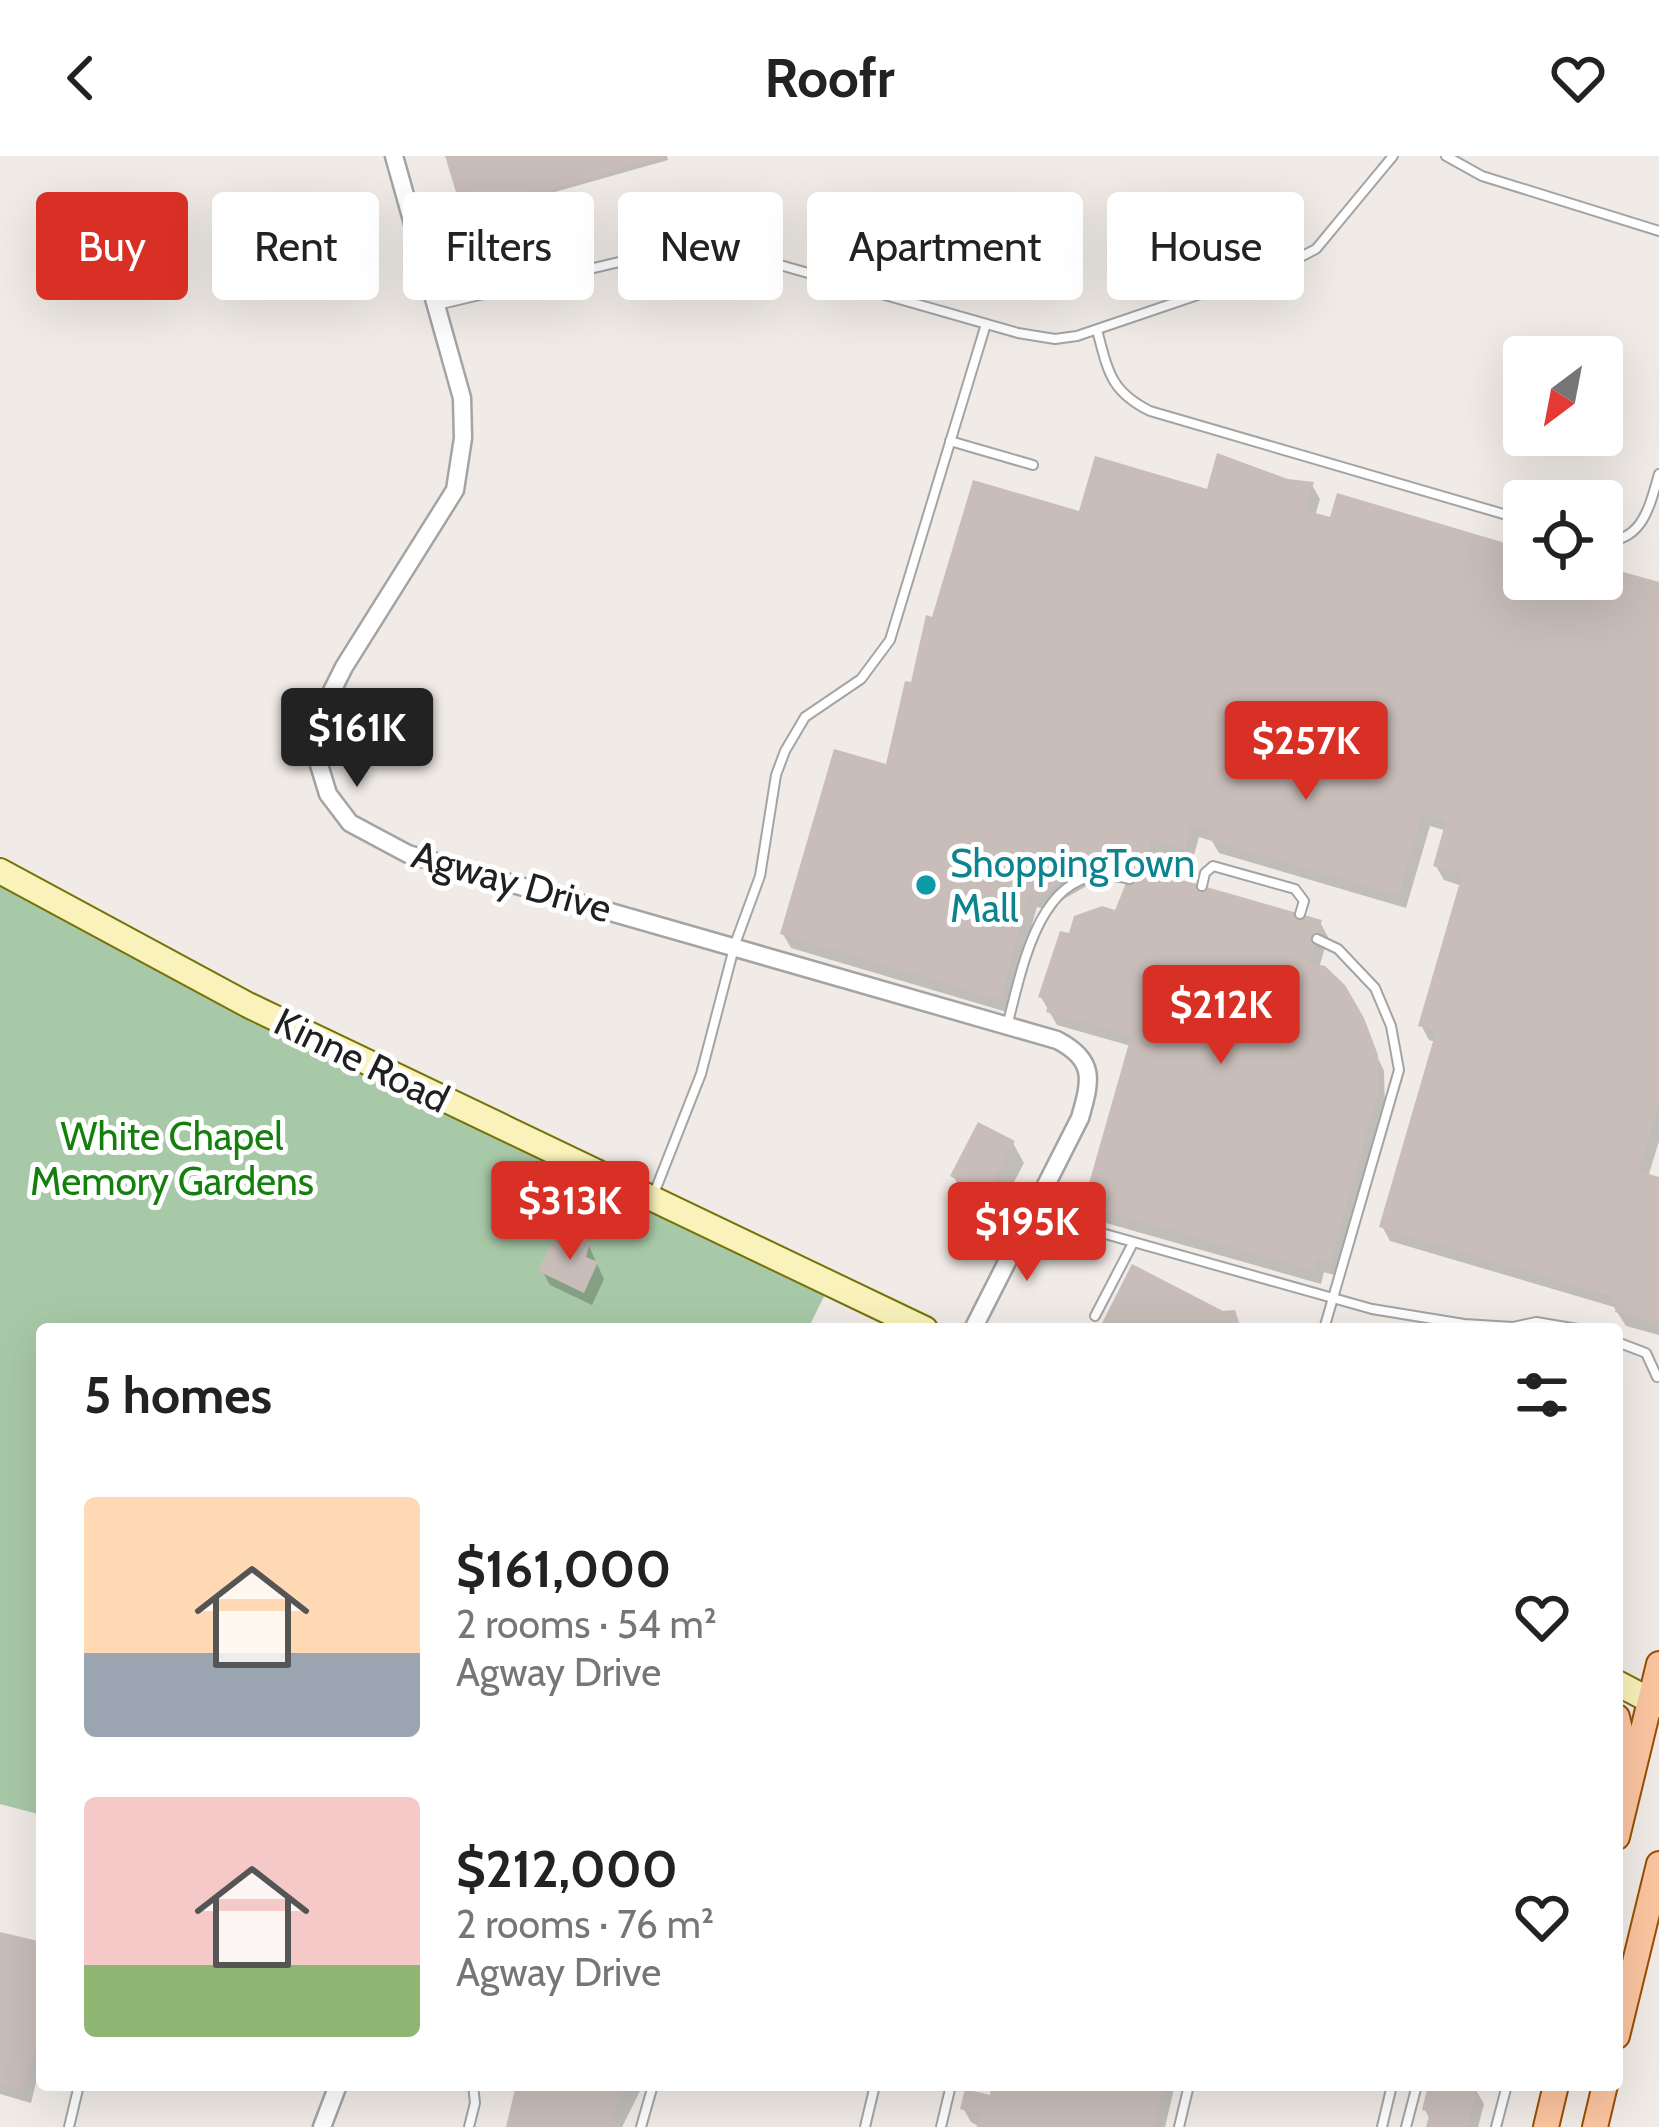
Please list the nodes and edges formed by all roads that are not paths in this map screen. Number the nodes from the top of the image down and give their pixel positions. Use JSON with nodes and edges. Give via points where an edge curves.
{"nodes":[{"id":1,"x":394,"y":156,"type":"edge"},
{"id":2,"x":1393,"y":156,"type":"edge"},
{"id":3,"x":1446,"y":156,"type":"edge"},
{"id":4,"x":1659,"y":231,"type":"edge"},
{"id":5,"x":437,"y":305,"type":"junction"},
{"id":6,"x":986,"y":324,"type":"junction"},
{"id":7,"x":1097,"y":330,"type":"junction"},
{"id":8,"x":950,"y":441,"type":"junction"},
{"id":9,"x":1033,"y":465,"type":"dead end"},
{"id":10,"x":1659,"y":474,"type":"edge"},
{"id":11,"x":1503,"y":514,"type":"edge"},
{"id":12,"x":1623,"y":539,"type":"edge"},
{"id":13,"x":0,"y":871,"type":"edge"},
{"id":14,"x":1129,"y":879,"type":"dead end"},
{"id":15,"x":1202,"y":886,"type":"dead end"},
{"id":16,"x":1300,"y":914,"type":"dead end"},
{"id":17,"x":1317,"y":939,"type":"dead end"},
{"id":18,"x":735,"y":944,"type":"junction"},
{"id":19,"x":1006,"y":1026,"type":"junction"},
{"id":20,"x":652,"y":1198,"type":"junction"},
{"id":21,"x":1034,"y":1214,"type":"junction"},
{"id":22,"x":1134,"y":1242,"type":"junction"},
{"id":23,"x":1336,"y":1299,"type":"junction"},
{"id":24,"x":1095,"y":1316,"type":"dead end"},
{"id":25,"x":912,"y":1323,"type":"edge"},
{"id":26,"x":976,"y":1323,"type":"edge"},
{"id":27,"x":1326,"y":1323,"type":"edge"},
{"id":28,"x":1443,"y":1323,"type":"edge"},
{"id":29,"x":1623,"y":1344,"type":"edge"},
{"id":30,"x":1657,"y":1377,"type":"edge"},
{"id":31,"x":1659,"y":1664,"type":"edge"},
{"id":32,"x":1623,"y":1686,"type":"edge"},
{"id":33,"x":1654,"y":1702,"type":"edge"},
{"id":34,"x":1623,"y":1744,"type":"edge"},
{"id":35,"x":1631,"y":1779,"type":"junction"},
{"id":36,"x":1623,"y":1812,"type":"edge"},
{"id":37,"x":1659,"y":1864,"type":"edge"},
{"id":38,"x":1623,"y":2011,"type":"edge"},
{"id":39,"x":77,"y":2091,"type":"edge"},
{"id":40,"x":336,"y":2091,"type":"edge"},
{"id":41,"x":473,"y":2091,"type":"edge"},
{"id":42,"x":651,"y":2091,"type":"edge"},
{"id":43,"x":874,"y":2091,"type":"edge"},
{"id":44,"x":950,"y":2091,"type":"edge"},
{"id":45,"x":1188,"y":2091,"type":"edge"},
{"id":46,"x":1391,"y":2091,"type":"edge"},
{"id":47,"x":1415,"y":2091,"type":"edge"},
{"id":48,"x":1505,"y":2091,"type":"edge"},
{"id":49,"x":1555,"y":2091,"type":"edge"},
{"id":50,"x":1604,"y":2091,"type":"edge"},
{"id":51,"x":68,"y":2127,"type":"edge"},
{"id":52,"x":322,"y":2127,"type":"edge"},
{"id":53,"x":469,"y":2127,"type":"edge"},
{"id":54,"x":640,"y":2127,"type":"edge"},
{"id":55,"x":865,"y":2127,"type":"edge"},
{"id":56,"x":941,"y":2127,"type":"edge"},
{"id":57,"x":1179,"y":2127,"type":"edge"},
{"id":58,"x":1382,"y":2127,"type":"edge"},
{"id":59,"x":1406,"y":2127,"type":"edge"},
{"id":60,"x":1496,"y":2127,"type":"edge"},
{"id":61,"x":1546,"y":2127,"type":"edge"},
{"id":62,"x":1595,"y":2127,"type":"edge"}],
"edges":[{"from":1,"to":5,"type":"street","name":"Agway Drive"},
{"from":2,"to":7,"type":"lane","via":[[1316,249]]},
{"from":3,"to":4,"type":"lane","via":[[1482,176]]},
{"from":5,"to":6,"type":"lane","via":[[686,246]]},
{"from":5,"to":18,"type":"street","name":"Agway Drive","via":[[462,398],[455,490],[321,713],[315,740],[328,794],[350,823],[408,854]]},
{"from":6,"to":7,"type":"lane","via":[[1055,339]]},
{"from":6,"to":8,"type":"lane"},
{"from":7,"to":11,"type":"lane","via":[[1117,388],[1150,411]]},
{"from":8,"to":9,"type":"lane"},
{"from":8,"to":18,"type":"lane","via":[[890,640],[861,679],[806,717],[785,751],[760,876]]},
{"from":10,"to":12,"type":"lane","via":[[1637,530]]},
{"from":13,"to":20,"type":"street","name":"Kinne Road","via":[[248,1005]]},
{"from":14,"to":19,"type":"lane","via":[[1088,879],[1049,906],[1034,929]]},
{"from":15,"to":16,"type":"lane","via":[[1214,866],[1295,889],[1304,901]]},
{"from":17,"to":23,"type":"lane","via":[[1375,988],[1399,1070]]},
{"from":18,"to":19,"type":"street","name":"Agway Drive"},
{"from":18,"to":20,"type":"lane","via":[[701,1074]]},
{"from":19,"to":21,"type":"street","name":"Agway Drive","via":[[1078,1051],[1087,1072],[1080,1118]]},
{"from":20,"to":25,"type":"street","name":"Kinne Road"},
{"from":21,"to":22,"type":"lane"},
{"from":21,"to":26,"type":"street","name":"Agway Drive"},
{"from":22,"to":23,"type":"lane"},
{"from":22,"to":24,"type":"lane"},
{"from":23,"to":27,"type":"lane"},
{"from":23,"to":28,"type":"lane"},
{"from":29,"to":30,"type":"lane","via":[[1646,1353]]},
{"from":31,"to":33,"type":"main road"},
{"from":32,"to":33,"type":"street"},
{"from":33,"to":35,"type":"main road"},
{"from":34,"to":35,"type":"main road"},
{"from":35,"to":36,"type":"main road"},
{"from":37,"to":38,"type":"main road"},
{"from":39,"to":51,"type":"lane"},
{"from":40,"to":52,"type":"street"},
{"from":41,"to":53,"type":"lane"},
{"from":42,"to":54,"type":"lane"},
{"from":43,"to":55,"type":"lane"},
{"from":44,"to":56,"type":"lane"},
{"from":45,"to":57,"type":"lane"},
{"from":46,"to":58,"type":"lane"},
{"from":47,"to":59,"type":"lane"},
{"from":48,"to":60,"type":"lane"},
{"from":49,"to":61,"type":"main road"},
{"from":50,"to":62,"type":"main road"}]}
